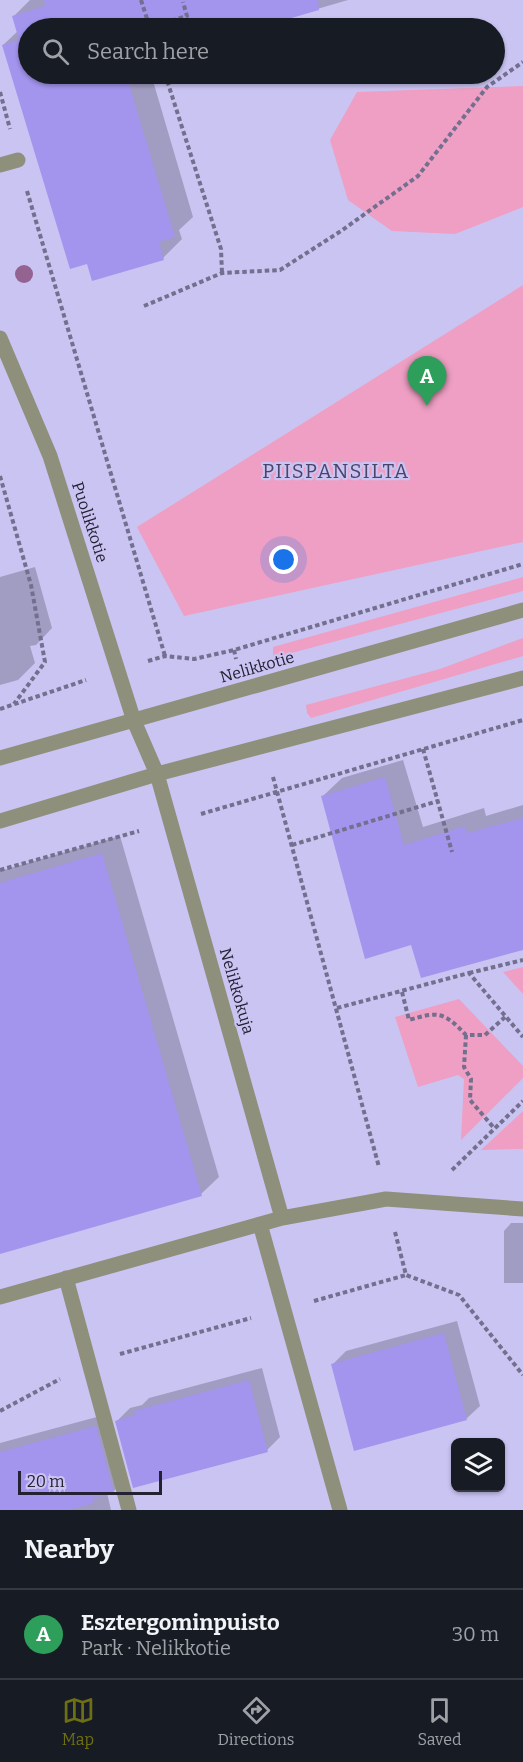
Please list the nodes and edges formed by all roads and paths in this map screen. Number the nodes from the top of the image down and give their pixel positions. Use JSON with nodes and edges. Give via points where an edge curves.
{"nodes":[{"id":1,"x":141,"y":0,"type":"edge"},
{"id":2,"x":183,"y":2,"type":"dead end"},
{"id":3,"x":147,"y":18,"type":"edge"},
{"id":4,"x":181,"y":18,"type":"edge"},
{"id":5,"x":523,"y":62,"type":"edge"},
{"id":6,"x":505,"y":74,"type":"edge"},
{"id":7,"x":168,"y":84,"type":"edge"},
{"id":8,"x":491,"y":84,"type":"edge"},
{"id":9,"x":0,"y":92,"type":"edge"},
{"id":10,"x":18,"y":160,"type":"junction"},
{"id":11,"x":0,"y":165,"type":"edge"},
{"id":12,"x":222,"y":273,"type":"junction"},
{"id":13,"x":144,"y":306,"type":"dead end"},
{"id":14,"x":0,"y":339,"type":"edge"},
{"id":15,"x":0,"y":476,"type":"edge"},
{"id":16,"x":523,"y":564,"type":"edge"},
{"id":17,"x":523,"y":610,"type":"edge"},
{"id":18,"x":165,"y":656,"type":"junction"},
{"id":19,"x":119,"y":669,"type":"junction"},
{"id":20,"x":523,"y":678,"type":"edge"},
{"id":21,"x":14,"y":704,"type":"junction"},
{"id":22,"x":0,"y":709,"type":"edge"},
{"id":23,"x":523,"y":720,"type":"edge"},
{"id":24,"x":134,"y":721,"type":"junction"},
{"id":25,"x":423,"y":749,"type":"junction"},
{"id":26,"x":0,"y":758,"type":"edge"},
{"id":27,"x":157,"y":774,"type":"junction"},
{"id":28,"x":438,"y":801,"type":"junction"},
{"id":29,"x":0,"y":821,"type":"edge"},
{"id":30,"x":292,"y":845,"type":"junction"},
{"id":31,"x":452,"y":852,"type":"dead end"},
{"id":32,"x":523,"y":960,"type":"edge"},
{"id":33,"x":469,"y":974,"type":"junction"},
{"id":34,"x":402,"y":992,"type":"junction"},
{"id":35,"x":337,"y":1008,"type":"junction"},
{"id":36,"x":506,"y":1017,"type":"junction"},
{"id":37,"x":466,"y":1035,"type":"junction"},
{"id":38,"x":523,"y":1037,"type":"edge"},
{"id":39,"x":523,"y":1101,"type":"edge"},
{"id":40,"x":495,"y":1129,"type":"junction"},
{"id":41,"x":523,"y":1198,"type":"edge"},
{"id":42,"x":386,"y":1199,"type":"junction"},
{"id":43,"x":419,"y":1202,"type":"junction"},
{"id":44,"x":496,"y":1207,"type":"junction"},
{"id":45,"x":523,"y":1209,"type":"edge"},
{"id":46,"x":282,"y":1218,"type":"junction"},
{"id":47,"x":260,"y":1224,"type":"junction"},
{"id":48,"x":406,"y":1275,"type":"junction"},
{"id":49,"x":66,"y":1278,"type":"junction"},
{"id":50,"x":0,"y":1297,"type":"edge"},
{"id":51,"x":284,"y":1310,"type":"junction"},
{"id":52,"x":89,"y":1365,"type":"junction"},
{"id":53,"x":523,"y":1376,"type":"edge"},
{"id":54,"x":0,"y":1411,"type":"edge"},
{"id":55,"x":129,"y":1510,"type":"edge"},
{"id":56,"x":340,"y":1510,"type":"edge"}],
"edges":[{"from":1,"to":3,"type":"path"},
{"from":2,"to":4,"type":"path","via":[[187,16]]},
{"from":5,"to":6,"type":"path"},
{"from":7,"to":12,"type":"path","via":[[221,249]]},
{"from":8,"to":12,"type":"path","via":[[418,176],[341,231],[280,270]]},
{"from":9,"to":10,"type":"path"},
{"from":10,"to":11,"type":"street"},
{"from":10,"to":18,"type":"path"},
{"from":12,"to":13,"type":"path"},
{"from":14,"to":19,"type":"street","name":"Puolikkotie","via":[[50,456]]},
{"from":15,"to":21,"type":"path","via":[[31,585],[45,662]]},
{"from":16,"to":18,"type":"path","via":[[234,650],[194,659]]},
{"from":17,"to":24,"type":"street","name":"Nelikkotie"},
{"from":18,"to":19,"type":"path"},
{"from":19,"to":21,"type":"path"},
{"from":19,"to":24,"type":"street","name":"Puolikkotie"},
{"from":20,"to":27,"type":"street"},
{"from":21,"to":22,"type":"path"},
{"from":23,"to":25,"type":"path"},
{"from":24,"to":26,"type":"street","name":"Nelikkotie"},
{"from":24,"to":27,"type":"street","name":"Nelikkokuja"},
{"from":25,"to":28,"type":"path"},
{"from":25,"to":30,"type":"path","via":[[277,792]]},
{"from":27,"to":29,"type":"street"},
{"from":27,"to":46,"type":"street","name":"Nelikkokuja"},
{"from":28,"to":30,"type":"path"},
{"from":28,"to":31,"type":"path"},
{"from":30,"to":35,"type":"path"},
{"from":32,"to":33,"type":"path"},
{"from":33,"to":34,"type":"path"},
{"from":33,"to":36,"type":"path"},
{"from":34,"to":35,"type":"path"},
{"from":34,"to":37,"type":"path","via":[[409,1020],[432,1013],[448,1017]]},
{"from":35,"to":42,"type":"path"},
{"from":36,"to":37,"type":"path","via":[[485,1035]]},
{"from":36,"to":38,"type":"path"},
{"from":37,"to":40,"type":"path","via":[[464,1067],[471,1079],[470,1100]]},
{"from":39,"to":40,"type":"path"},
{"from":40,"to":43,"type":"path"},
{"from":41,"to":44,"type":"street"},
{"from":42,"to":43,"type":"street"},
{"from":42,"to":46,"type":"street"},
{"from":42,"to":48,"type":"path"},
{"from":43,"to":44,"type":"street"},
{"from":44,"to":45,"type":"street"},
{"from":46,"to":47,"type":"street"},
{"from":47,"to":49,"type":"street"},
{"from":47,"to":51,"type":"street"},
{"from":48,"to":51,"type":"path"},
{"from":48,"to":53,"type":"path","via":[[459,1295]]},
{"from":49,"to":50,"type":"street"},
{"from":49,"to":52,"type":"street"},
{"from":51,"to":52,"type":"path"},
{"from":51,"to":56,"type":"street"},
{"from":52,"to":54,"type":"path"},
{"from":52,"to":55,"type":"street"}]}
